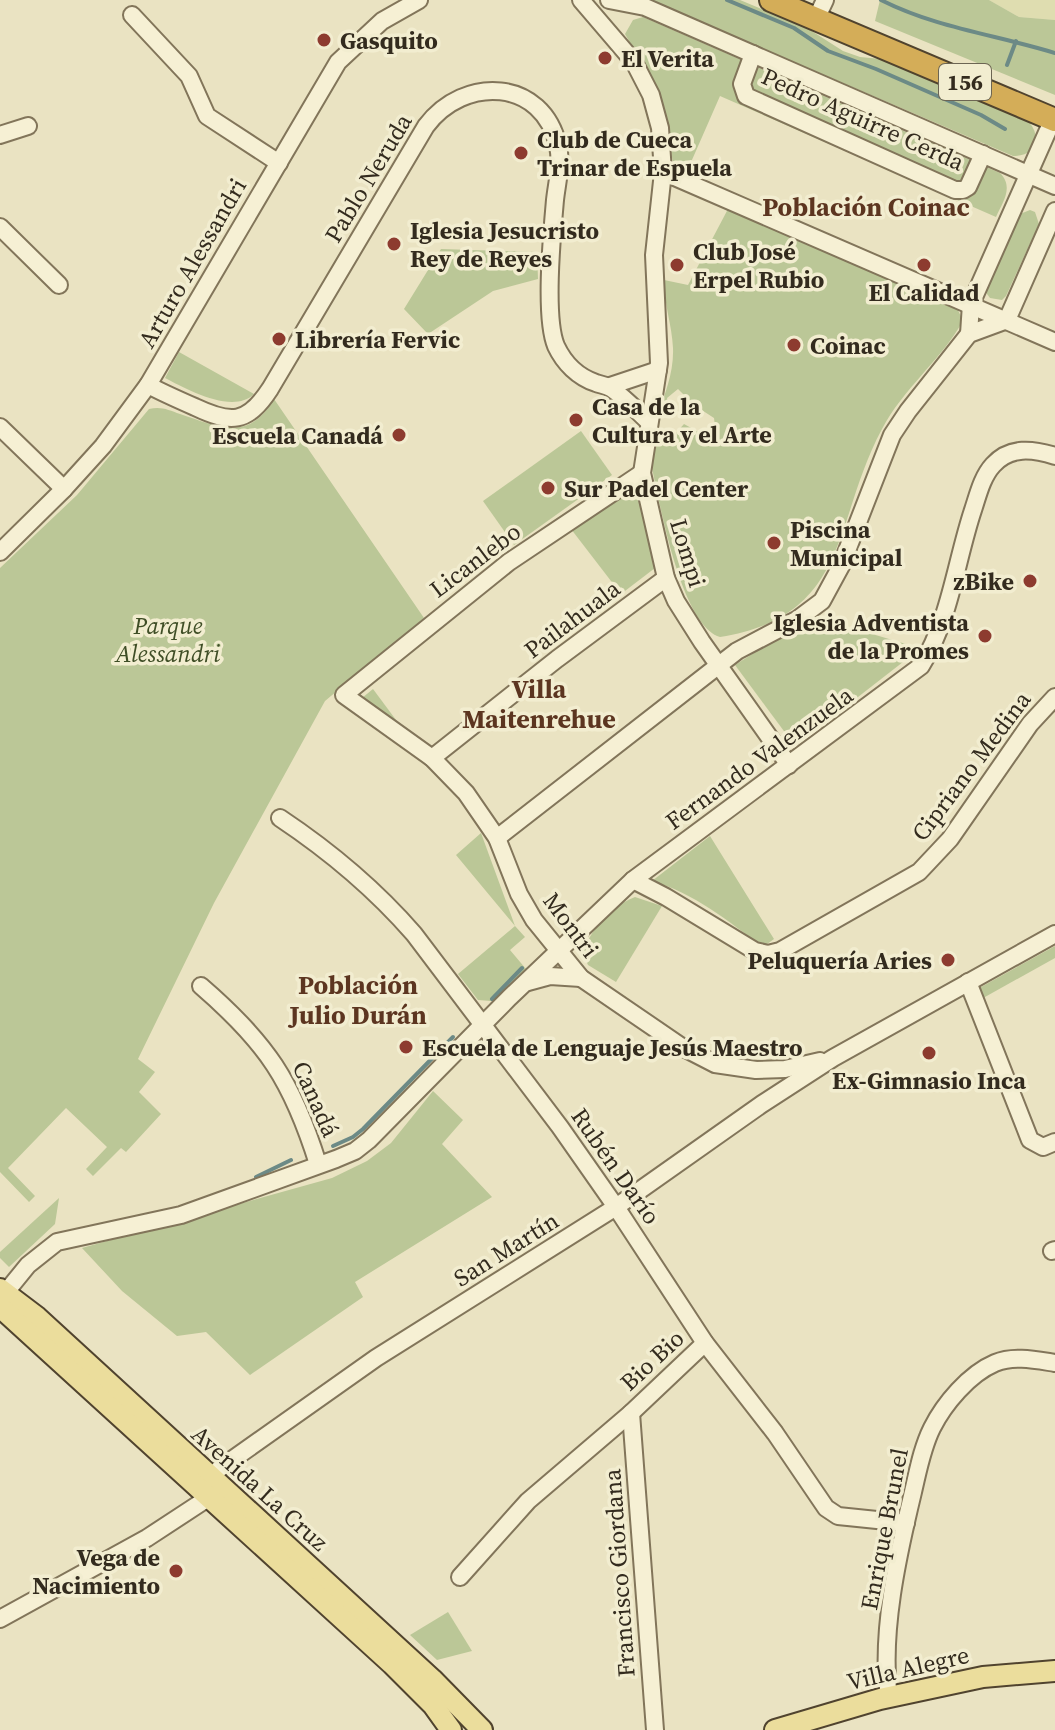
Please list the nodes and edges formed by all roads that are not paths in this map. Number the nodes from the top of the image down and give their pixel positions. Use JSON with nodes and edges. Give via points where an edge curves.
{"nodes":[{"id":1,"x":419,"y":0,"type":"edge"},
{"id":2,"x":581,"y":0,"type":"edge"},
{"id":3,"x":771,"y":0,"type":"edge"},
{"id":4,"x":613,"y":1,"type":"edge"},
{"id":5,"x":821,"y":9,"type":"edge"},
{"id":6,"x":132,"y":15,"type":"dead end"},
{"id":7,"x":611,"y":33,"type":"junction"},
{"id":8,"x":753,"y":54,"type":"junction"},
{"id":9,"x":1054,"y":119,"type":"edge"},
{"id":10,"x":28,"y":126,"type":"dead end"},
{"id":11,"x":0,"y":135,"type":"edge"},
{"id":12,"x":983,"y":154,"type":"junction"},
{"id":13,"x":279,"y":163,"type":"junction"},
{"id":14,"x":663,"y":172,"type":"junction"},
{"id":15,"x":1029,"y":175,"type":"junction"},
{"id":16,"x":1055,"y":186,"type":"edge"},
{"id":17,"x":1055,"y":211,"type":"edge"},
{"id":18,"x":0,"y":227,"type":"edge"},
{"id":19,"x":59,"y":285,"type":"dead end"},
{"id":20,"x":971,"y":304,"type":"junction"},
{"id":21,"x":1007,"y":320,"type":"junction"},
{"id":22,"x":969,"y":334,"type":"junction"},
{"id":23,"x":1055,"y":342,"type":"edge"},
{"id":24,"x":658,"y":370,"type":"junction"},
{"id":25,"x":148,"y":385,"type":"junction"},
{"id":26,"x":610,"y":386,"type":"junction"},
{"id":27,"x":649,"y":422,"type":"junction"},
{"id":28,"x":0,"y":427,"type":"edge"},
{"id":29,"x":1055,"y":456,"type":"edge"},
{"id":30,"x":642,"y":473,"type":"junction"},
{"id":31,"x":64,"y":489,"type":"junction"},
{"id":32,"x":0,"y":552,"type":"edge"},
{"id":33,"x":666,"y":578,"type":"junction"},
{"id":34,"x":718,"y":666,"type":"junction"},
{"id":35,"x":344,"y":695,"type":"joint"},
{"id":36,"x":1055,"y":697,"type":"edge"},
{"id":37,"x":432,"y":758,"type":"junction"},
{"id":38,"x":789,"y":765,"type":"junction"},
{"id":39,"x":280,"y":818,"type":"dead end"},
{"id":40,"x":497,"y":838,"type":"junction"},
{"id":41,"x":633,"y":880,"type":"junction"},
{"id":42,"x":1054,"y":938,"type":"edge"},
{"id":43,"x":558,"y":952,"type":"junction"},
{"id":44,"x":581,"y":978,"type":"junction"},
{"id":45,"x":968,"y":982,"type":"junction"},
{"id":46,"x":525,"y":983,"type":"junction"},
{"id":47,"x":201,"y":986,"type":"dead end"},
{"id":48,"x":484,"y":1023,"type":"junction"},
{"id":49,"x":833,"y":1058,"type":"junction"},
{"id":50,"x":756,"y":1070,"type":"junction"},
{"id":51,"x":762,"y":1104,"type":"junction"},
{"id":52,"x":1055,"y":1142,"type":"edge"},
{"id":53,"x":318,"y":1164,"type":"junction"},
{"id":54,"x":616,"y":1207,"type":"junction"},
{"id":55,"x":1,"y":1297,"type":"edge"},
{"id":56,"x":705,"y":1343,"type":"junction"},
{"id":57,"x":1055,"y":1363,"type":"edge"},
{"id":58,"x":631,"y":1413,"type":"junction"},
{"id":59,"x":210,"y":1489,"type":"junction"},
{"id":60,"x":906,"y":1523,"type":"junction"},
{"id":61,"x":460,"y":1577,"type":"dead end"},
{"id":62,"x":0,"y":1619,"type":"edge"},
{"id":63,"x":1055,"y":1671,"type":"edge"},
{"id":64,"x":889,"y":1697,"type":"junction"},
{"id":65,"x":451,"y":1730,"type":"edge"},
{"id":66,"x":482,"y":1730,"type":"edge"},
{"id":67,"x":655,"y":1730,"type":"edge"},
{"id":68,"x":775,"y":1730,"type":"edge"}],
"edges":[{"from":1,"to":13,"type":"street","name":"Arturo Alessandri","via":[[382,21],[338,62]]},
{"from":2,"to":7,"type":"street"},
{"from":3,"to":5,"type":"highway","number":"156"},
{"from":4,"to":7,"type":"street"},
{"from":4,"to":8,"type":"street","name":"Pedro Aguirre Cerda","via":[[645,7]]},
{"from":5,"to":9,"type":"highway","number":"156"},
{"from":6,"to":13,"type":"street","via":[[189,76],[207,116]]},
{"from":7,"to":14,"type":"street","via":[[651,95]]},
{"from":8,"to":12,"type":"street","name":"Pedro Aguirre Cerda"},
{"from":8,"to":12,"type":"street","name":"Pedro Aguirre Cerda","via":[[742,84],[746,96],[955,190],[968,187]]},
{"from":9,"to":15,"type":"street"},
{"from":10,"to":11,"type":"street"},
{"from":12,"to":15,"type":"street","name":"Pedro Aguirre Cerda"},
{"from":13,"to":25,"type":"street","name":"Arturo Alessandri"},
{"from":14,"to":20,"type":"street"},
{"from":14,"to":24,"type":"street","via":[[654,255]]},
{"from":15,"to":16,"type":"street","name":"Pedro Aguirre Cerda"},
{"from":15,"to":20,"type":"street"},
{"from":17,"to":21,"type":"street"},
{"from":18,"to":19,"type":"street"},
{"from":20,"to":21,"type":"street"},
{"from":20,"to":22,"type":"street"},
{"from":21,"to":22,"type":"street"},
{"from":21,"to":23,"type":"street"},
{"from":22,"to":34,"type":"street","via":[[892,435],[822,601]]},
{"from":24,"to":26,"type":"street"},
{"from":24,"to":27,"type":"street","name":"Lompi"},
{"from":25,"to":26,"type":"street","name":"Pablo Neruda","via":[[223,419],[253,411],[426,126],[459,97],[492,90],[524,100],[554,133],[560,166],[551,239],[553,337],[562,358],[578,374]]},
{"from":25,"to":31,"type":"street","name":"Arturo Alessandri"},
{"from":26,"to":27,"type":"street","name":"Pablo Neruda"},
{"from":27,"to":30,"type":"street","name":"Lompi"},
{"from":28,"to":31,"type":"street"},
{"from":29,"to":38,"type":"street","name":"Fernando Valenzuela","via":[[1023,450],[993,465],[967,527],[933,646],[921,666]]},
{"from":30,"to":33,"type":"street","name":"Lompi"},
{"from":30,"to":35,"type":"street","name":"Licanlebo","via":[[509,562]]},
{"from":31,"to":32,"type":"street","name":"Arturo Alessandri"},
{"from":33,"to":34,"type":"street","name":"Lompi"},
{"from":33,"to":37,"type":"street","name":"Pailahuala"},
{"from":34,"to":38,"type":"street","name":"Lompi"},
{"from":34,"to":40,"type":"street"},
{"from":35,"to":37,"type":"street","name":"Montri"},
{"from":36,"to":41,"type":"street","name":"Cipriano Medina","via":[[1030,724],[950,839],[919,872],[780,951],[755,951]]},
{"from":37,"to":40,"type":"street","name":"Montri","via":[[466,793]]},
{"from":38,"to":41,"type":"street","name":"Fernando Valenzuela"},
{"from":39,"to":48,"type":"street","name":"Rubén Darío","via":[[388,904]]},
{"from":40,"to":43,"type":"street","name":"Montri","via":[[519,894]]},
{"from":41,"to":43,"type":"street","name":"Fernando Valenzuela"},
{"from":42,"to":45,"type":"street","name":"San Martín"},
{"from":43,"to":44,"type":"street","name":"Montri"},
{"from":43,"to":46,"type":"street","name":"Fernando Valenzuela"},
{"from":44,"to":46,"type":"street","via":[[550,976]]},
{"from":44,"to":50,"type":"street","name":"Montri","via":[[691,1054]]},
{"from":45,"to":49,"type":"street","name":"San Martín"},
{"from":45,"to":52,"type":"street","via":[[1030,1140],[1040,1146]]},
{"from":46,"to":48,"type":"street","name":"Fernando Valenzuela"},
{"from":47,"to":53,"type":"street","name":"Canadá","via":[[266,1051],[294,1098]]},
{"from":48,"to":53,"type":"street","name":"Fernando Valenzuela","via":[[369,1140]]},
{"from":48,"to":54,"type":"street","name":"Rubén Darío"},
{"from":49,"to":50,"type":"street","name":"Montri"},
{"from":49,"to":51,"type":"street","name":"San Martín"},
{"from":50,"to":51,"type":"street","via":[[768,1085]]},
{"from":51,"to":54,"type":"street","name":"San Martín"},
{"from":53,"to":55,"type":"street","name":"Fernando Valenzuela","via":[[181,1215],[57,1242]]},
{"from":54,"to":56,"type":"street","name":"Rubén Darío"},
{"from":54,"to":59,"type":"street","name":"San Martín","via":[[376,1358],[219,1469]]},
{"from":55,"to":59,"type":"main road","name":"Avenida La Cruz","via":[[37,1317]]},
{"from":56,"to":58,"type":"street","name":"Bio Bio"},
{"from":56,"to":60,"type":"street","name":"Rubén Darío","via":[[826,1508],[838,1516]]},
{"from":57,"to":60,"type":"street","name":"Enrique Brunel","via":[[1001,1361],[955,1395],[926,1441]]},
{"from":58,"to":61,"type":"street","name":"Bio Bio","via":[[528,1501]]},
{"from":58,"to":67,"type":"street","name":"Francisco Giordana"},
{"from":59,"to":62,"type":"street","name":"San Martín","via":[[147,1538]]},
{"from":59,"to":65,"type":"main road","name":"Avenida La Cruz","via":[[392,1664]]},
{"from":59,"to":66,"type":"main road","name":"Avenida La Cruz","via":[[432,1679]]},
{"from":60,"to":64,"type":"street","name":"Enrique Brunel","via":[[887,1633]]},
{"from":63,"to":64,"type":"main road","name":"Villa Alegre","via":[[983,1677]]},
{"from":64,"to":68,"type":"main road","name":"Villa Alegre"}]}
